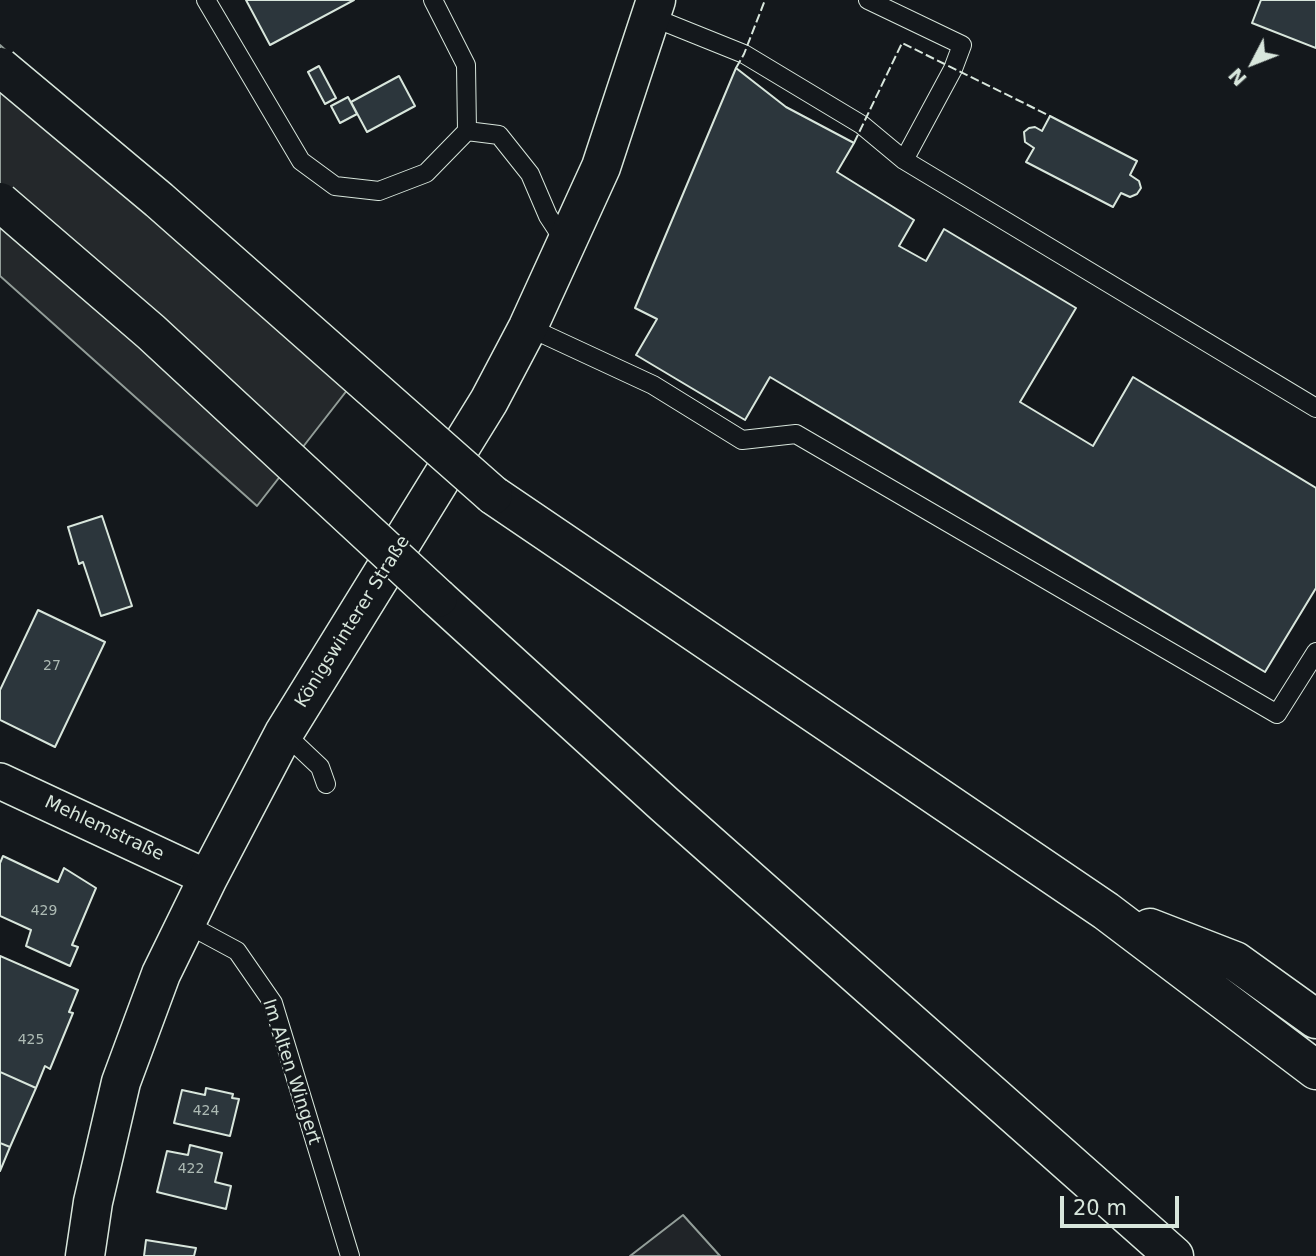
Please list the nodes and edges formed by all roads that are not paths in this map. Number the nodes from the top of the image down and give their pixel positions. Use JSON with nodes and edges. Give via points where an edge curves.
{"nodes":[{"id":1,"x":206,"y":0,"type":"edge"},
{"id":2,"x":433,"y":0,"type":"edge"},
{"id":3,"x":868,"y":0,"type":"edge"},
{"id":4,"x":654,"y":9,"type":"edge"},
{"id":5,"x":0,"y":67,"type":"edge"},
{"id":6,"x":467,"y":131,"type":"junction"},
{"id":7,"x":904,"y":160,"type":"junction"},
{"id":8,"x":0,"y":202,"type":"edge"},
{"id":9,"x":565,"y":242,"type":"junction"},
{"id":10,"x":528,"y":327,"type":"junction"},
{"id":11,"x":1316,"y":408,"type":"edge"},
{"id":12,"x":1316,"y":652,"type":"edge"},
{"id":13,"x":285,"y":733,"type":"junction"},
{"id":14,"x":0,"y":781,"type":"edge"},
{"id":15,"x":326,"y":785,"type":"dead end"},
{"id":16,"x":208,"y":878,"type":"junction"},
{"id":17,"x":1106,"y":911,"type":"junction"},
{"id":18,"x":185,"y":923,"type":"junction"},
{"id":19,"x":1316,"y":1019,"type":"edge"},
{"id":20,"x":1316,"y":1070,"type":"edge"},
{"id":21,"x":85,"y":1256,"type":"edge"},
{"id":22,"x":350,"y":1256,"type":"edge"},
{"id":23,"x":1174,"y":1256,"type":"edge"}],
"edges":[{"from":1,"to":6,"type":"lane","via":[[301,161],[335,187],[379,191],[426,173]]},
{"from":2,"to":6,"type":"lane","via":[[467,65]]},
{"from":3,"to":7,"type":"lane","via":[[962,45]]},
{"from":4,"to":7,"type":"lane","via":[[744,54],[862,125]]},
{"from":4,"to":9,"type":"main road","name":"Königswinterer Straße","via":[[601,167]]},
{"from":5,"to":17,"type":"main road","bridge":true,"via":[[159,200],[493,495]]},
{"from":6,"to":9,"type":"lane","via":[[499,135],[530,174]]},
{"from":7,"to":11,"type":"lane"},
{"from":8,"to":23,"type":"main road","bridge":true,"via":[[151,332],[675,813]]},
{"from":9,"to":10,"type":"main road","name":"Königswinterer Straße"},
{"from":10,"to":12,"type":"lane","via":[[653,385],[742,440],[796,434],[1278,713]]},
{"from":10,"to":13,"type":"main road","name":"Königswinterer Straße","via":[[489,401]]},
{"from":13,"to":15,"type":"lane","via":[[320,767]]},
{"from":13,"to":16,"type":"main road","name":"Königswinterer Straße"},
{"from":14,"to":16,"type":"street","name":"Mehlemstraße"},
{"from":16,"to":18,"type":"main road","name":"Königswinterer Straße"},
{"from":17,"to":19,"type":"main road","via":[[1235,961]]},
{"from":17,"to":20,"type":"main road"},
{"from":18,"to":21,"type":"main road","name":"Königswinterer Straße","via":[[121,1082]]},
{"from":18,"to":22,"type":"lane","name":"Im Alten Wingert","via":[[237,951],[273,1003]]}]}
